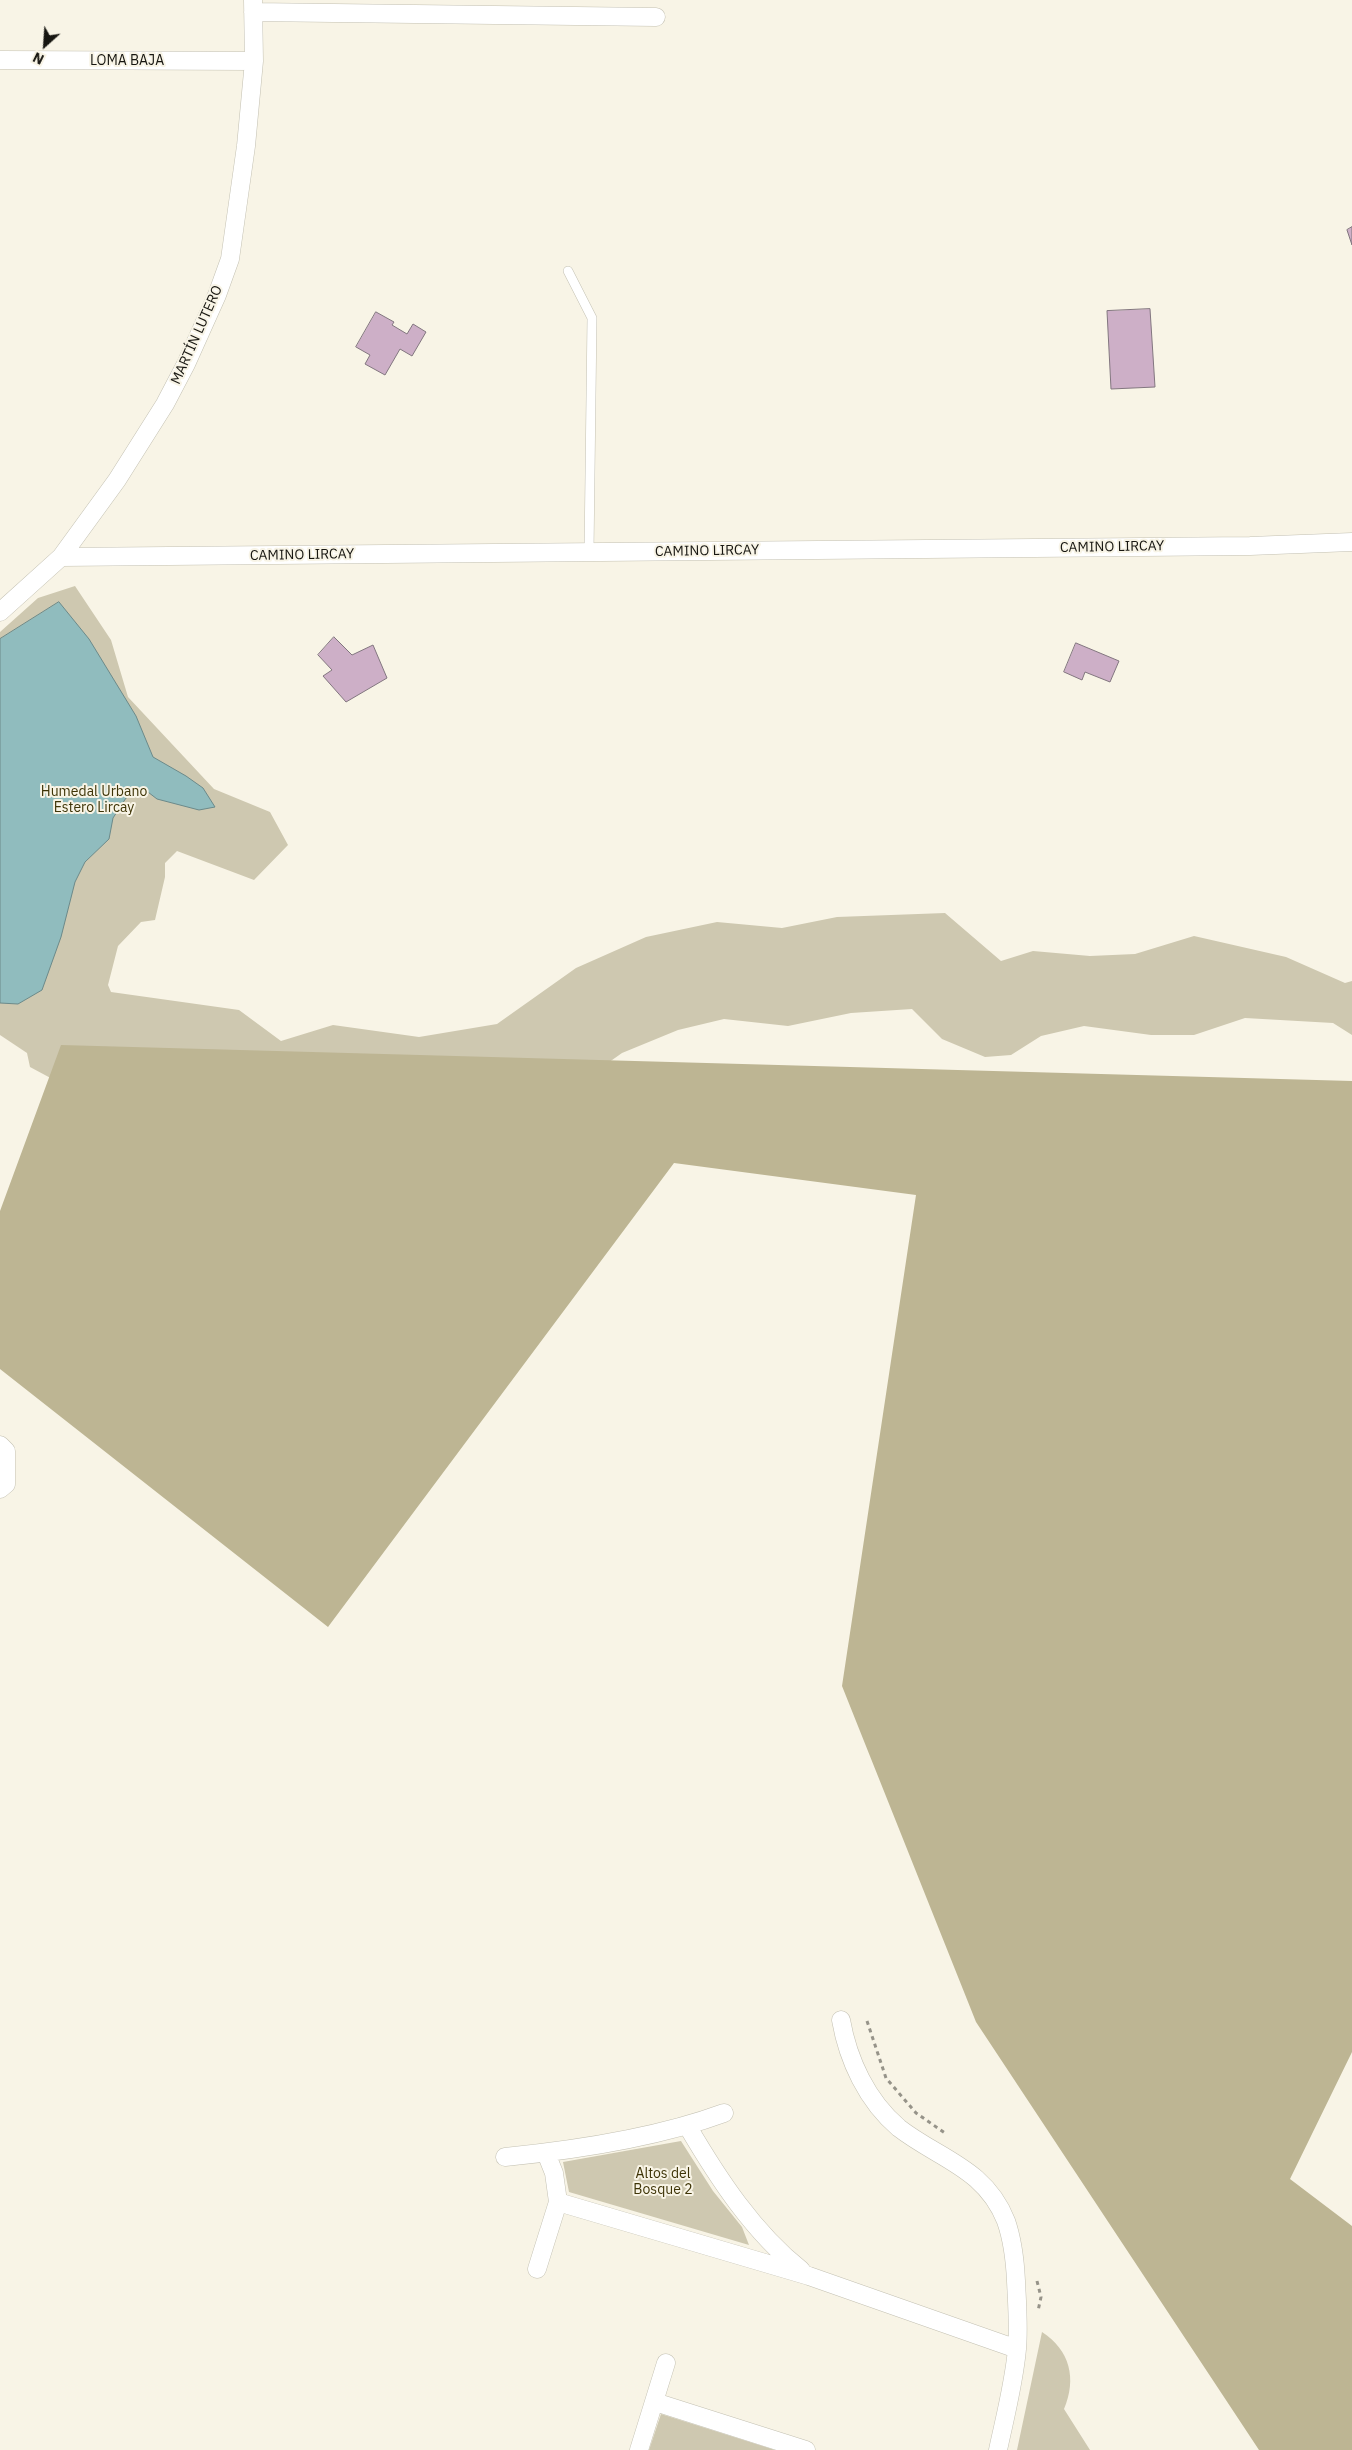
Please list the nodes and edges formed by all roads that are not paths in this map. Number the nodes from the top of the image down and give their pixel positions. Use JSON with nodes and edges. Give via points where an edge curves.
{"nodes":[{"id":1,"x":253,"y":6,"type":"edge"},
{"id":2,"x":656,"y":17,"type":"dead end"},
{"id":3,"x":0,"y":60,"type":"edge"},
{"id":4,"x":254,"y":61,"type":"junction"},
{"id":5,"x":568,"y":271,"type":"dead end"},
{"id":6,"x":1352,"y":542,"type":"edge"},
{"id":7,"x":589,"y":552,"type":"junction"},
{"id":8,"x":61,"y":557,"type":"junction"},
{"id":9,"x":0,"y":612,"type":"edge"},
{"id":10,"x":0,"y":1445,"type":"edge"},
{"id":11,"x":0,"y":1489,"type":"edge"},
{"id":12,"x":841,"y":2020,"type":"dead end"},
{"id":13,"x":724,"y":2113,"type":"dead end"},
{"id":14,"x":688,"y":2126,"type":"junction"},
{"id":15,"x":546,"y":2153,"type":"junction"},
{"id":16,"x":505,"y":2157,"type":"dead end"},
{"id":17,"x":558,"y":2202,"type":"junction"},
{"id":18,"x":537,"y":2269,"type":"dead end"},
{"id":19,"x":809,"y":2276,"type":"junction"},
{"id":20,"x":1017,"y":2349,"type":"junction"},
{"id":21,"x":666,"y":2363,"type":"dead end"},
{"id":22,"x":655,"y":2402,"type":"junction"},
{"id":23,"x":639,"y":2450,"type":"edge"},
{"id":24,"x":806,"y":2450,"type":"edge"},
{"id":25,"x":998,"y":2450,"type":"edge"}],
"edges":[{"from":1,"to":2,"type":"street"},
{"from":1,"to":4,"type":"street","name":"MARTÍN LUTERO"},
{"from":3,"to":4,"type":"street","name":"LOMA BAJA"},
{"from":4,"to":8,"type":"street","name":"MARTÍN LUTERO","via":[[231,250],[217,295],[186,364],[147,435]]},
{"from":5,"to":7,"type":"lane","via":[[592,318]]},
{"from":6,"to":7,"type":"street","name":"CAMINO LIRCAY","via":[[1250,546]]},
{"from":7,"to":8,"type":"street","name":"CAMINO LIRCAY"},
{"from":8,"to":9,"type":"street","name":"MARTÍN LUTERO"},
{"from":10,"to":11,"type":"street","via":[[6,1451],[6,1484]]},
{"from":12,"to":20,"type":"street","via":[[856,2072],[877,2105],[899,2128],[963,2167],[986,2188],[1006,2220],[1015,2251]]},
{"from":13,"to":14,"type":"street"},
{"from":14,"to":15,"type":"street"},
{"from":14,"to":19,"type":"street","via":[[751,2219],[779,2252]]},
{"from":15,"to":16,"type":"street"},
{"from":15,"to":17,"type":"street","via":[[554,2173]]},
{"from":17,"to":18,"type":"street"},
{"from":17,"to":19,"type":"street"},
{"from":19,"to":20,"type":"street"},
{"from":20,"to":25,"type":"street"},
{"from":21,"to":22,"type":"street"},
{"from":22,"to":23,"type":"street"},
{"from":22,"to":24,"type":"street"}]}
